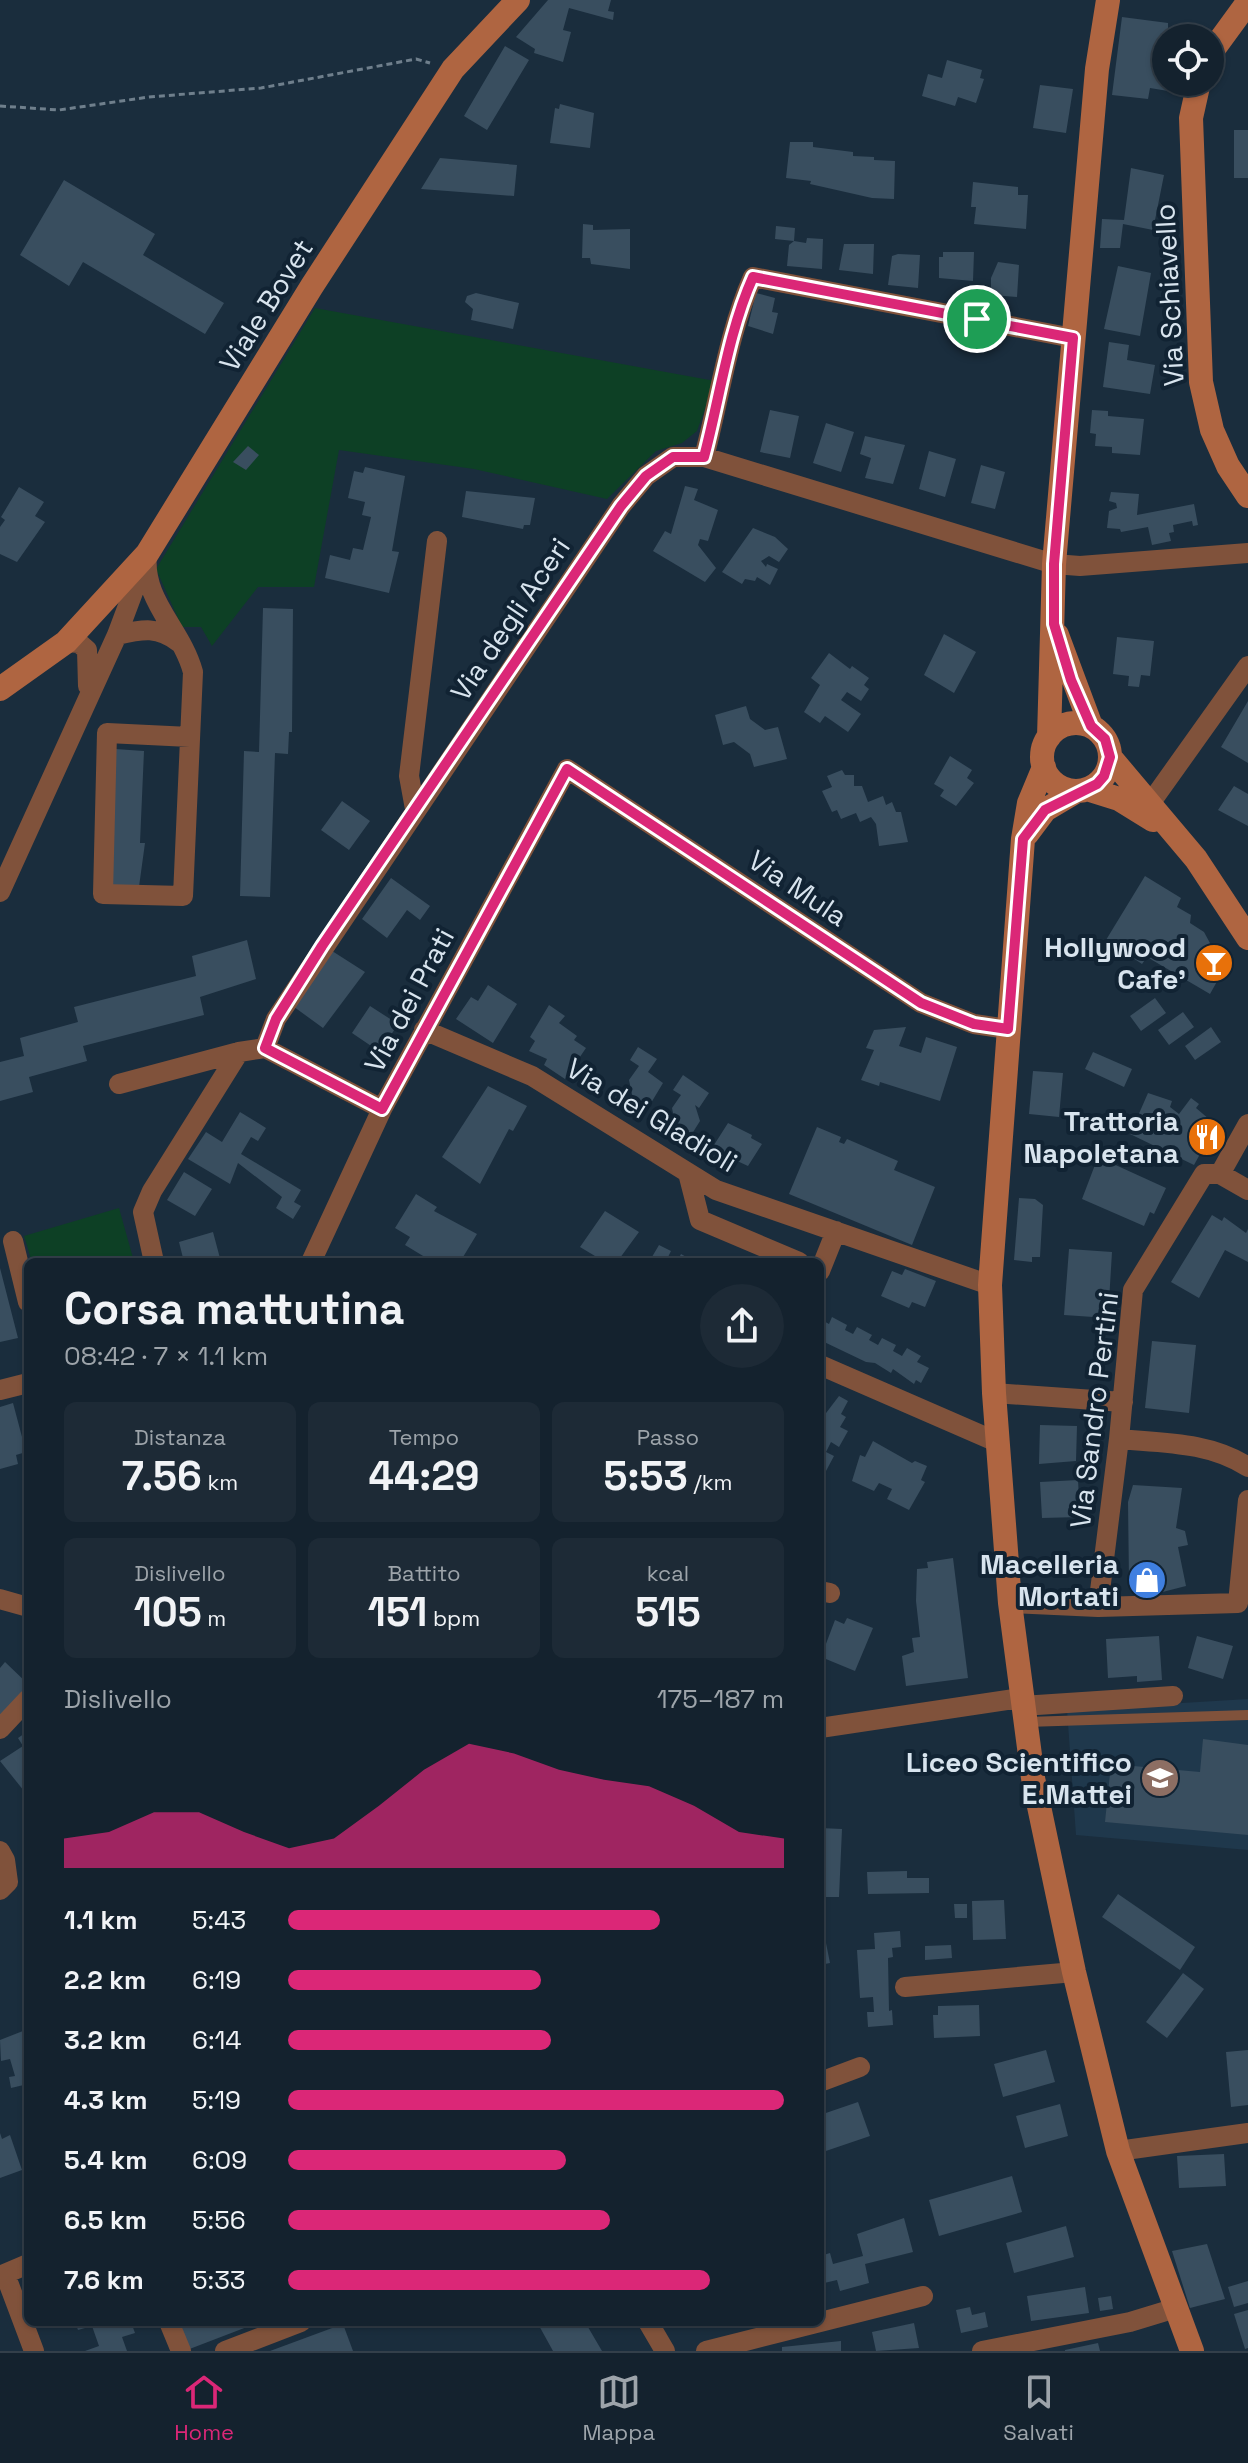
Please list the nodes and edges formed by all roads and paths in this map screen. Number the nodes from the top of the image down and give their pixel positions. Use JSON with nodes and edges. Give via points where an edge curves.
{"nodes":[{"id":1,"x":518,"y":0,"type":"edge"},
{"id":2,"x":1108,"y":0,"type":"edge"},
{"id":3,"x":1248,"y":2,"type":"edge"},
{"id":4,"x":1224,"y":35,"type":"edge"},
{"id":5,"x":453,"y":69,"type":"junction"},
{"id":6,"x":1196,"y":96,"type":"edge"},
{"id":7,"x":0,"y":106,"type":"edge"},
{"id":8,"x":1073,"y":338,"type":"junction"},
{"id":9,"x":704,"y":457,"type":"junction"},
{"id":10,"x":1248,"y":496,"type":"edge"},
{"id":11,"x":437,"y":541,"type":"dead end"},
{"id":12,"x":1248,"y":553,"type":"edge"},
{"id":13,"x":147,"y":554,"type":"junction"},
{"id":14,"x":1054,"y":564,"type":"junction"},
{"id":15,"x":1054,"y":624,"type":"junction"},
{"id":16,"x":117,"y":635,"type":"junction"},
{"id":17,"x":66,"y":642,"type":"junction"},
{"id":18,"x":186,"y":648,"type":"junction"},
{"id":19,"x":1248,"y":666,"type":"edge"},
{"id":20,"x":0,"y":689,"type":"edge"},
{"id":21,"x":85,"y":704,"type":"junction"},
{"id":22,"x":1091,"y":726,"type":"junction"},
{"id":23,"x":190,"y":737,"type":"junction"},
{"id":24,"x":1049,"y":737,"type":"junction"},
{"id":25,"x":1110,"y":757,"type":"junction"},
{"id":26,"x":1044,"y":767,"type":"junction"},
{"id":27,"x":567,"y":769,"type":"joint"},
{"id":28,"x":1082,"y":790,"type":"junction"},
{"id":29,"x":1149,"y":805,"type":"junction"},
{"id":30,"x":415,"y":809,"type":"junction"},
{"id":31,"x":1168,"y":829,"type":"junction"},
{"id":32,"x":1023,"y":839,"type":"junction"},
{"id":33,"x":0,"y":892,"type":"edge"},
{"id":34,"x":1248,"y":938,"type":"edge"},
{"id":35,"x":1008,"y":1029,"type":"junction"},
{"id":36,"x":424,"y":1030,"type":"junction"},
{"id":37,"x":265,"y":1048,"type":"junction"},
{"id":38,"x":239,"y":1052,"type":"junction"},
{"id":39,"x":119,"y":1084,"type":"dead end"},
{"id":40,"x":382,"y":1109,"type":"junction"},
{"id":41,"x":1248,"y":1124,"type":"edge"},
{"id":42,"x":688,"y":1173,"type":"junction"},
{"id":43,"x":1220,"y":1174,"type":"junction"},
{"id":44,"x":1248,"y":1190,"type":"edge"},
{"id":45,"x":836,"y":1231,"type":"junction"},
{"id":46,"x":13,"y":1241,"type":"dead end"},
{"id":47,"x":153,"y":1258,"type":"edge"},
{"id":48,"x":313,"y":1258,"type":"edge"},
{"id":49,"x":790,"y":1258,"type":"edge"},
{"id":50,"x":824,"y":1261,"type":"edge"},
{"id":51,"x":990,"y":1285,"type":"junction"},
{"id":52,"x":24,"y":1286,"type":"edge"},
{"id":53,"x":824,"y":1367,"type":"edge"},
{"id":54,"x":24,"y":1384,"type":"edge"},
{"id":55,"x":0,"y":1390,"type":"edge"},
{"id":56,"x":994,"y":1393,"type":"junction"},
{"id":57,"x":1123,"y":1402,"type":"junction"},
{"id":58,"x":1119,"y":1439,"type":"junction"},
{"id":59,"x":997,"y":1442,"type":"junction"},
{"id":60,"x":1248,"y":1467,"type":"edge"},
{"id":61,"x":1248,"y":1500,"type":"edge"},
{"id":62,"x":0,"y":1599,"type":"edge"},
{"id":63,"x":1010,"y":1603,"type":"junction"},
{"id":64,"x":24,"y":1606,"type":"edge"},
{"id":65,"x":1098,"y":1607,"type":"junction"},
{"id":66,"x":1173,"y":1696,"type":"dead end"},
{"id":67,"x":24,"y":1703,"type":"edge"},
{"id":68,"x":1022,"y":1708,"type":"junction"},
{"id":69,"x":1248,"y":1715,"type":"edge"},
{"id":70,"x":824,"y":1728,"type":"edge"},
{"id":71,"x":0,"y":1729,"type":"edge"},
{"id":72,"x":0,"y":1851,"type":"edge"},
{"id":73,"x":0,"y":1890,"type":"edge"},
{"id":74,"x":1074,"y":1972,"type":"junction"},
{"id":75,"x":905,"y":1987,"type":"dead end"},
{"id":76,"x":860,"y":2067,"type":"dead end"},
{"id":77,"x":824,"y":2080,"type":"edge"},
{"id":78,"x":1248,"y":2133,"type":"edge"},
{"id":79,"x":1118,"y":2151,"type":"junction"},
{"id":80,"x":24,"y":2266,"type":"edge"},
{"id":81,"x":2,"y":2275,"type":"edge"},
{"id":82,"x":923,"y":2296,"type":"dead end"},
{"id":83,"x":1176,"y":2308,"type":"junction"},
{"id":84,"x":824,"y":2321,"type":"edge"},
{"id":85,"x":171,"y":2326,"type":"edge"},
{"id":86,"x":291,"y":2326,"type":"edge"},
{"id":87,"x":650,"y":2326,"type":"edge"},
{"id":88,"x":805,"y":2326,"type":"edge"},
{"id":89,"x":34,"y":2351,"type":"edge"},
{"id":90,"x":181,"y":2351,"type":"edge"},
{"id":91,"x":225,"y":2351,"type":"edge"},
{"id":92,"x":665,"y":2351,"type":"edge"},
{"id":93,"x":706,"y":2351,"type":"edge"},
{"id":94,"x":982,"y":2351,"type":"edge"},
{"id":95,"x":1192,"y":2351,"type":"edge"}],
"edges":[{"from":1,"to":5,"type":"street","name":"Viale Bovet"},
{"from":2,"to":8,"type":"street"},
{"from":3,"to":4,"type":"street"},
{"from":5,"to":7,"type":"path","via":[[416,59],[261,88],[59,110]]},
{"from":5,"to":13,"type":"street","name":"Viale Bovet"},
{"from":6,"to":10,"type":"street","name":"Via Schiavello","via":[[1191,118],[1201,382],[1212,430]]},
{"from":8,"to":9,"type":"street","via":[[753,277],[736,315]]},
{"from":8,"to":14,"type":"street"},
{"from":9,"to":14,"type":"street","name":"Via degli Aceri"},
{"from":9,"to":30,"type":"street","name":"Via degli Aceri","via":[[673,457],[646,476],[621,506]]},
{"from":11,"to":30,"type":"street","via":[[409,776]]},
{"from":12,"to":14,"type":"street","name":"Via degli Aceri"},
{"from":13,"to":16,"type":"street"},
{"from":13,"to":17,"type":"street","name":"Viale Bovet"},
{"from":13,"to":18,"type":"street","via":[[145,577],[152,595]]},
{"from":14,"to":15,"type":"street"},
{"from":15,"to":22,"type":"street"},
{"from":15,"to":24,"type":"street"},
{"from":16,"to":18,"type":"street","via":[[149,628]]},
{"from":16,"to":21,"type":"street"},
{"from":17,"to":20,"type":"street","name":"Viale Bovet"},
{"from":17,"to":21,"type":"street","via":[[87,650]]},
{"from":18,"to":23,"type":"street","via":[[193,672]]},
{"from":19,"to":29,"type":"street"},
{"from":21,"to":33,"type":"street"},
{"from":22,"to":24,"type":"street","via":[[1073,723]]},
{"from":22,"to":25,"type":"street","via":[[1105,739]]},
{"from":23,"to":23,"type":"street","via":[[183,896],[103,894],[107,733]]},
{"from":24,"to":26,"type":"street"},
{"from":25,"to":28,"type":"street","via":[[1104,776]]},
{"from":25,"to":29,"type":"street"},
{"from":26,"to":28,"type":"street","via":[[1056,784]]},
{"from":26,"to":32,"type":"street","via":[[1029,803]]},
{"from":27,"to":35,"type":"street","name":"Via Mula","via":[[921,1003],[974,1024]]},
{"from":27,"to":36,"type":"street","name":"Via dei Prati"},
{"from":28,"to":31,"type":"street","via":[[1119,799]]},
{"from":28,"to":32,"type":"street","via":[[1045,810]]},
{"from":29,"to":31,"type":"street"},
{"from":30,"to":37,"type":"street","name":"Via degli Aceri","via":[[276,1019]]},
{"from":31,"to":34,"type":"street","via":[[1196,859]]},
{"from":32,"to":35,"type":"street"},
{"from":35,"to":51,"type":"street"},
{"from":36,"to":40,"type":"street","name":"Via dei Prati"},
{"from":36,"to":42,"type":"street","name":"Via dei Gladioli","via":[[532,1076]]},
{"from":37,"to":38,"type":"street"},
{"from":37,"to":40,"type":"street"},
{"from":38,"to":39,"type":"street"},
{"from":38,"to":47,"type":"street","via":[[143,1212]]},
{"from":40,"to":48,"type":"street","name":"Via dei Prati"},
{"from":41,"to":43,"type":"street","name":"Via Sandro Pertini"},
{"from":42,"to":45,"type":"street","name":"Via dei Gladioli","via":[[716,1190]]},
{"from":42,"to":49,"type":"street","via":[[700,1220]]},
{"from":43,"to":44,"type":"street"},
{"from":43,"to":57,"type":"street","name":"Via Sandro Pertini","via":[[1204,1174],[1133,1290]]},
{"from":45,"to":50,"type":"street"},
{"from":45,"to":51,"type":"street","name":"Via dei Gladioli"},
{"from":46,"to":52,"type":"street"},
{"from":51,"to":56,"type":"street"},
{"from":53,"to":59,"type":"street"},
{"from":54,"to":55,"type":"street"},
{"from":56,"to":57,"type":"street"},
{"from":56,"to":59,"type":"street"},
{"from":57,"to":58,"type":"street","name":"Via Sandro Pertini"},
{"from":58,"to":60,"type":"street","via":[[1198,1446],[1229,1454]]},
{"from":58,"to":65,"type":"street","name":"Via Sandro Pertini"},
{"from":59,"to":63,"type":"street"},
{"from":61,"to":65,"type":"street","via":[[1238,1603]]},
{"from":62,"to":64,"type":"street"},
{"from":63,"to":65,"type":"street"},
{"from":63,"to":68,"type":"street"},
{"from":66,"to":68,"type":"street"},
{"from":67,"to":71,"type":"street"},
{"from":68,"to":69,"type":"lane"},
{"from":68,"to":70,"type":"street"},
{"from":68,"to":74,"type":"street"},
{"from":72,"to":73,"type":"street","via":[[8,1882]]},
{"from":74,"to":75,"type":"street"},
{"from":74,"to":79,"type":"street"},
{"from":76,"to":77,"type":"street"},
{"from":78,"to":79,"type":"street"},
{"from":79,"to":83,"type":"street"},
{"from":80,"to":81,"type":"street"},
{"from":81,"to":89,"type":"street"},
{"from":82,"to":84,"type":"street"},
{"from":83,"to":94,"type":"street"},
{"from":83,"to":95,"type":"street"},
{"from":85,"to":90,"type":"street"},
{"from":86,"to":91,"type":"street"},
{"from":87,"to":92,"type":"street"},
{"from":88,"to":93,"type":"street"}]}
